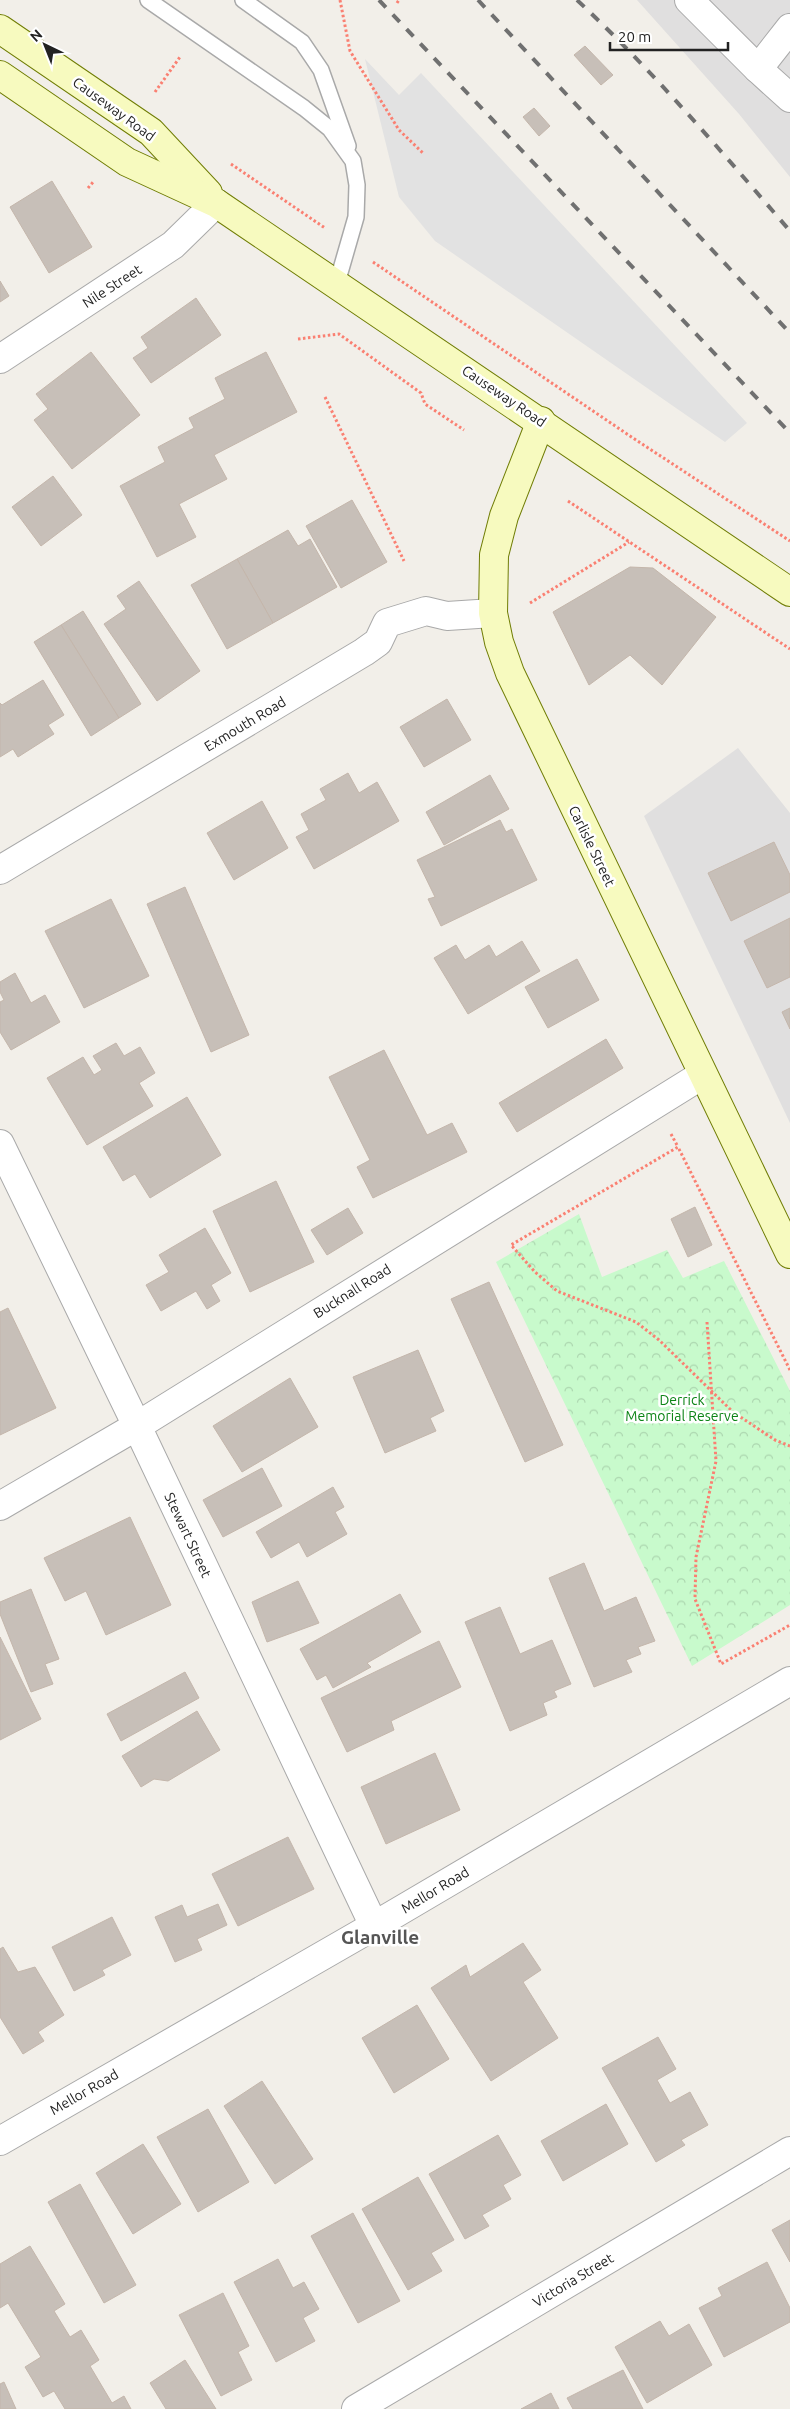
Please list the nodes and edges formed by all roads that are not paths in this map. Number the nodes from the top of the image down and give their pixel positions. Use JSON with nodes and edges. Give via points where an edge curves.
{"nodes":[{"id":1,"x":148,"y":0,"type":"edge"},
{"id":2,"x":243,"y":0,"type":"edge"},
{"id":3,"x":690,"y":0,"type":"edge"},
{"id":4,"x":790,"y":28,"type":"edge"},
{"id":5,"x":0,"y":29,"type":"edge"},
{"id":6,"x":758,"y":69,"type":"junction"},
{"id":7,"x":0,"y":74,"type":"edge"},
{"id":8,"x":790,"y":98,"type":"edge"},
{"id":9,"x":354,"y":161,"type":"junction"},
{"id":10,"x":216,"y":203,"type":"junction"},
{"id":11,"x":337,"y":283,"type":"junction"},
{"id":12,"x":0,"y":359,"type":"edge"},
{"id":13,"x":541,"y":421,"type":"junction"},
{"id":14,"x":790,"y":592,"type":"edge"},
{"id":15,"x":493,"y":612,"type":"junction"},
{"id":16,"x":0,"y":870,"type":"edge"},
{"id":17,"x":702,"y":1075,"type":"junction"},
{"id":18,"x":0,"y":1144,"type":"edge"},
{"id":19,"x":790,"y":1254,"type":"edge"},
{"id":20,"x":137,"y":1426,"type":"junction"},
{"id":21,"x":0,"y":1506,"type":"edge"},
{"id":22,"x":790,"y":1681,"type":"edge"},
{"id":23,"x":374,"y":1926,"type":"junction"},
{"id":24,"x":0,"y":2140,"type":"edge"},
{"id":25,"x":790,"y":2151,"type":"edge"},
{"id":26,"x":356,"y":2409,"type":"edge"}],
"edges":[{"from":1,"to":9,"type":"lane","via":[[304,108],[330,129]]},
{"from":2,"to":9,"type":"lane","via":[[302,42],[321,70]]},
{"from":3,"to":6,"type":"street"},
{"from":4,"to":6,"type":"street"},
{"from":5,"to":10,"type":"main road","name":"Causeway Road","via":[[151,132]]},
{"from":6,"to":8,"type":"street"},
{"from":7,"to":10,"type":"main road","name":"Causeway Road","via":[[127,162]]},
{"from":9,"to":11,"type":"lane","via":[[356,217]]},
{"from":10,"to":11,"type":"main road","name":"Causeway Road"},
{"from":10,"to":12,"type":"street","name":"Nile Street","via":[[174,245]]},
{"from":11,"to":13,"type":"main road","name":"Causeway Road"},
{"from":13,"to":14,"type":"main road","name":"Causeway Road"},
{"from":13,"to":15,"type":"main road","name":"Carlisle Street","via":[[504,516],[494,555]]},
{"from":15,"to":16,"type":"street","name":"Exmouth Road","via":[[447,616],[426,611],[387,623],[378,642],[364,652]]},
{"from":15,"to":17,"type":"main road","name":"Carlisle Street","via":[[498,642],[510,673]]},
{"from":17,"to":19,"type":"main road","name":"Carlisle Street"},
{"from":17,"to":20,"type":"street","name":"Bucknall Road"},
{"from":18,"to":20,"type":"street","name":"Stewart Street"},
{"from":20,"to":21,"type":"street","name":"Bucknall Road"},
{"from":20,"to":23,"type":"street","name":"Stewart Street"},
{"from":22,"to":23,"type":"street","name":"Mellor Road"},
{"from":23,"to":24,"type":"street","name":"Mellor Road"},
{"from":25,"to":26,"type":"street","name":"Victoria Street"}]}
